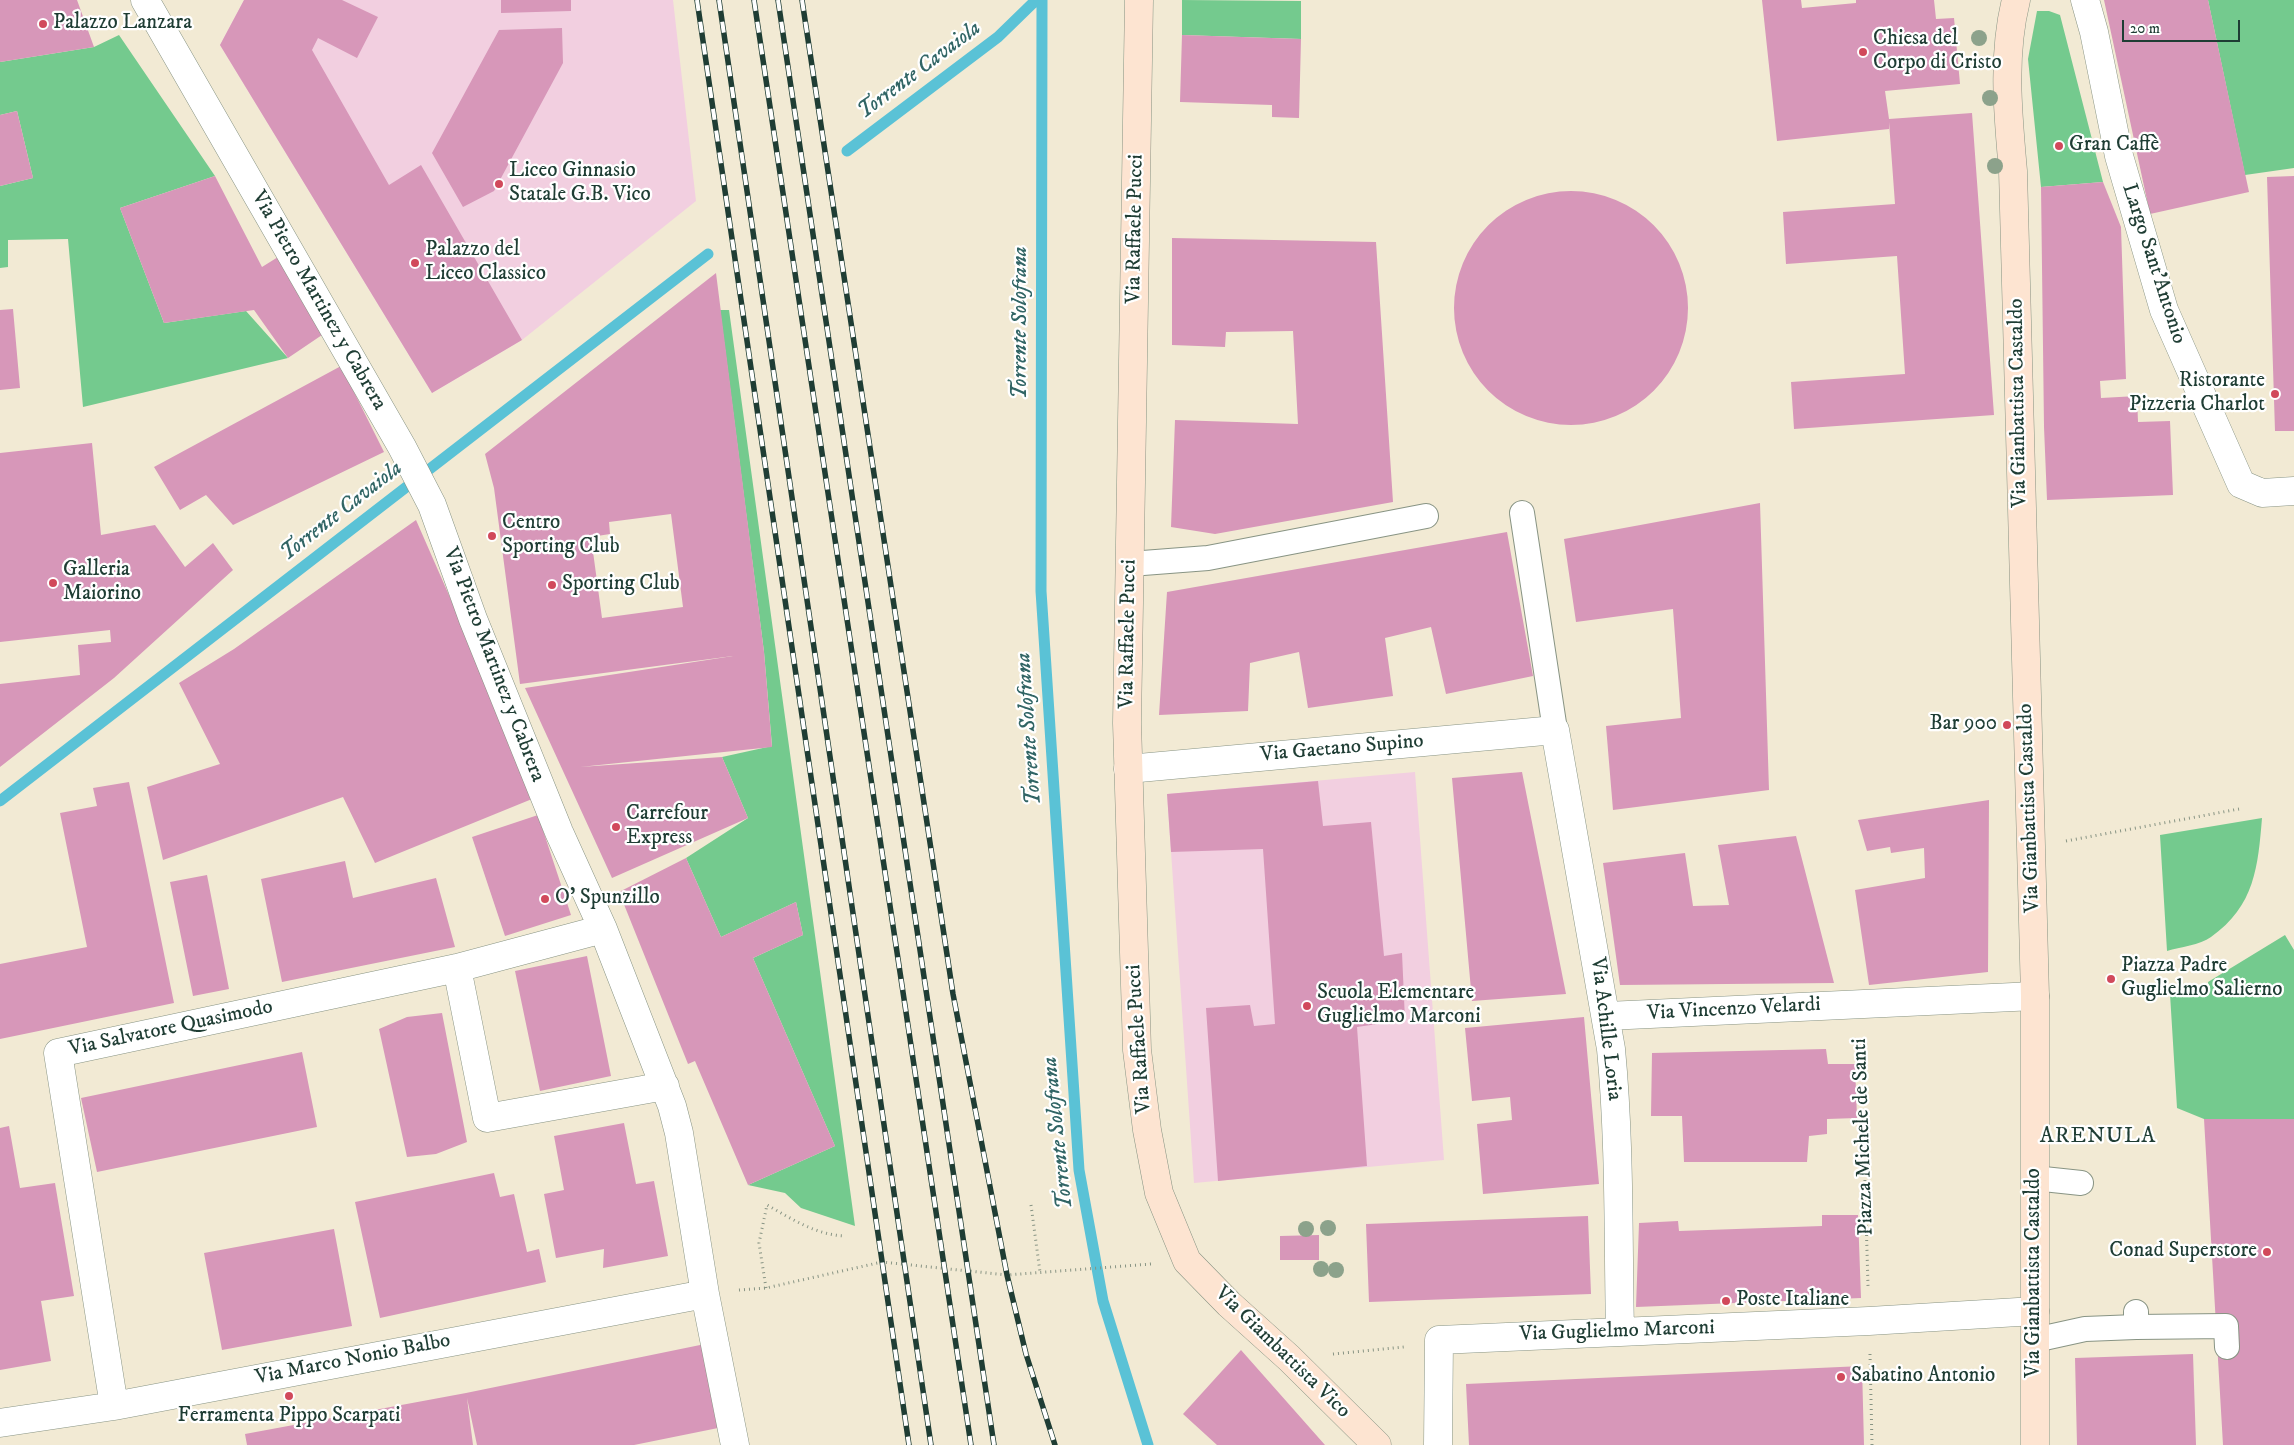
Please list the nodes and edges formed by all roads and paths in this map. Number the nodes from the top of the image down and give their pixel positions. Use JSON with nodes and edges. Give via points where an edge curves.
{"nodes":[{"id":1,"x":145,"y":0,"type":"edge"},
{"id":2,"x":1139,"y":0,"type":"edge"},
{"id":3,"x":2016,"y":0,"type":"edge"},
{"id":4,"x":2085,"y":0,"type":"edge"},
{"id":5,"x":2294,"y":490,"type":"edge"},
{"id":6,"x":1522,"y":513,"type":"dead end"},
{"id":7,"x":1426,"y":516,"type":"dead end"},
{"id":8,"x":1130,"y":564,"type":"junction"},
{"id":9,"x":1555,"y":730,"type":"junction"},
{"id":10,"x":1128,"y":770,"type":"junction"},
{"id":11,"x":2240,"y":809,"type":"dead end"},
{"id":12,"x":2031,"y":847,"type":"junction"},
{"id":13,"x":603,"y":929,"type":"junction"},
{"id":14,"x":457,"y":968,"type":"junction"},
{"id":15,"x":2035,"y":996,"type":"junction"},
{"id":16,"x":1860,"y":1004,"type":"junction"},
{"id":17,"x":1607,"y":1016,"type":"junction"},
{"id":18,"x":664,"y":1086,"type":"junction"},
{"id":19,"x":2034,"y":1178,"type":"junction"},
{"id":20,"x":2081,"y":1183,"type":"dead end"},
{"id":21,"x":1031,"y":1205,"type":"dead end"},
{"id":22,"x":845,"y":1236,"type":"dead end"},
{"id":23,"x":1187,"y":1261,"type":"joint"},
{"id":24,"x":1122,"y":1267,"type":"dead end"},
{"id":25,"x":1040,"y":1272,"type":"junction"},
{"id":26,"x":705,"y":1294,"type":"junction"},
{"id":27,"x":2035,"y":1311,"type":"junction"},
{"id":28,"x":1869,"y":1322,"type":"junction"},
{"id":29,"x":1620,"y":1332,"type":"junction"},
{"id":30,"x":1439,"y":1340,"type":"junction"},
{"id":31,"x":2035,"y":1340,"type":"junction"},
{"id":32,"x":2227,"y":1348,"type":"dead end"},
{"id":33,"x":1289,"y":1358,"type":"junction"},
{"id":34,"x":114,"y":1406,"type":"junction"},
{"id":35,"x":0,"y":1423,"type":"edge"},
{"id":36,"x":735,"y":1445,"type":"edge"},
{"id":37,"x":1377,"y":1445,"type":"edge"},
{"id":38,"x":1438,"y":1445,"type":"edge"},
{"id":39,"x":1872,"y":1445,"type":"edge"},
{"id":40,"x":2035,"y":1445,"type":"edge"}],
"edges":[{"from":1,"to":13,"type":"street","name":"Via Pietro Martinez y Cabrera","via":[[402,446],[432,505],[472,619],[559,832]]},
{"from":2,"to":8,"type":"main road","name":"Via Raffaele Pucci"},
{"from":3,"to":12,"type":"main road","name":"Via Gianbattista Castaldo","via":[[2006,93],[2013,171]]},
{"from":4,"to":5,"type":"street","name":"Largo Sant'Antonio","via":[[2118,156],[2164,310],[2241,484],[2262,493]]},
{"from":6,"to":9,"type":"lane"},
{"from":7,"to":8,"type":"lane","via":[[1208,558]]},
{"from":8,"to":10,"type":"main road","name":"Via Raffaele Pucci"},
{"from":9,"to":10,"type":"street","name":"Via Gaetano Supino"},
{"from":9,"to":17,"type":"street","name":"Via Achille Loria"},
{"from":10,"to":23,"type":"main road","name":"Via Raffaele Pucci","via":[[1137,1050],[1159,1193]]},
{"from":11,"to":12,"type":"path"},
{"from":12,"to":15,"type":"main road","name":"Via Gianbattista Castaldo"},
{"from":13,"to":14,"type":"street","name":"Via Salvatore Quasimodo"},
{"from":13,"to":18,"type":"street","name":"Via Pietro Martinez y Cabrera"},
{"from":14,"to":18,"type":"street","via":[[487,1118]]},
{"from":14,"to":34,"type":"street","name":"Via Salvatore Quasimodo","via":[[58,1053]]},
{"from":15,"to":16,"type":"street"},
{"from":15,"to":19,"type":"main road","name":"Via Gianbattista Castaldo"},
{"from":16,"to":17,"type":"street","name":"Via Vincenzo Velardi"},
{"from":16,"to":28,"type":"path","name":"Piazza Michele de Santi"},
{"from":17,"to":29,"type":"street","name":"Via Achille Loria","via":[[1614,1087]]},
{"from":18,"to":26,"type":"street","name":"Via Pietro Martinez y Cabrera","via":[[680,1133]]},
{"from":19,"to":20,"type":"lane"},
{"from":19,"to":27,"type":"main road","name":"Via Gianbattista Castaldo"},
{"from":21,"to":25,"type":"path"},
{"from":22,"to":25,"type":"path","via":[[834,1236],[803,1226],[767,1205],[759,1243],[766,1288],[882,1262],[1007,1274]]},
{"from":23,"to":33,"type":"main road","name":"Via Giambattista Vico"},
{"from":24,"to":25,"type":"path"},
{"from":26,"to":34,"type":"street","name":"Via Marco Nonio Balbo"},
{"from":26,"to":36,"type":"street","name":"Via Pietro Martinez y Cabrera"},
{"from":27,"to":28,"type":"street","name":"Via Guglielmo Marconi"},
{"from":27,"to":31,"type":"main road","name":"Via Gianbattista Castaldo"},
{"from":28,"to":29,"type":"street","name":"Via Guglielmo Marconi"},
{"from":28,"to":39,"type":"path","name":"Piazza Michele de Santi"},
{"from":29,"to":30,"type":"street","name":"Via Guglielmo Marconi"},
{"from":30,"to":33,"type":"path"},
{"from":30,"to":38,"type":"street"},
{"from":31,"to":32,"type":"lane","via":[[2136,1320],[2226,1326]]},
{"from":31,"to":40,"type":"main road","name":"Via Gianbattista Castaldo"},
{"from":33,"to":37,"type":"main road","name":"Via Giambattista Vico"},
{"from":34,"to":35,"type":"street","name":"Via Marco Nonio Balbo"}]}
